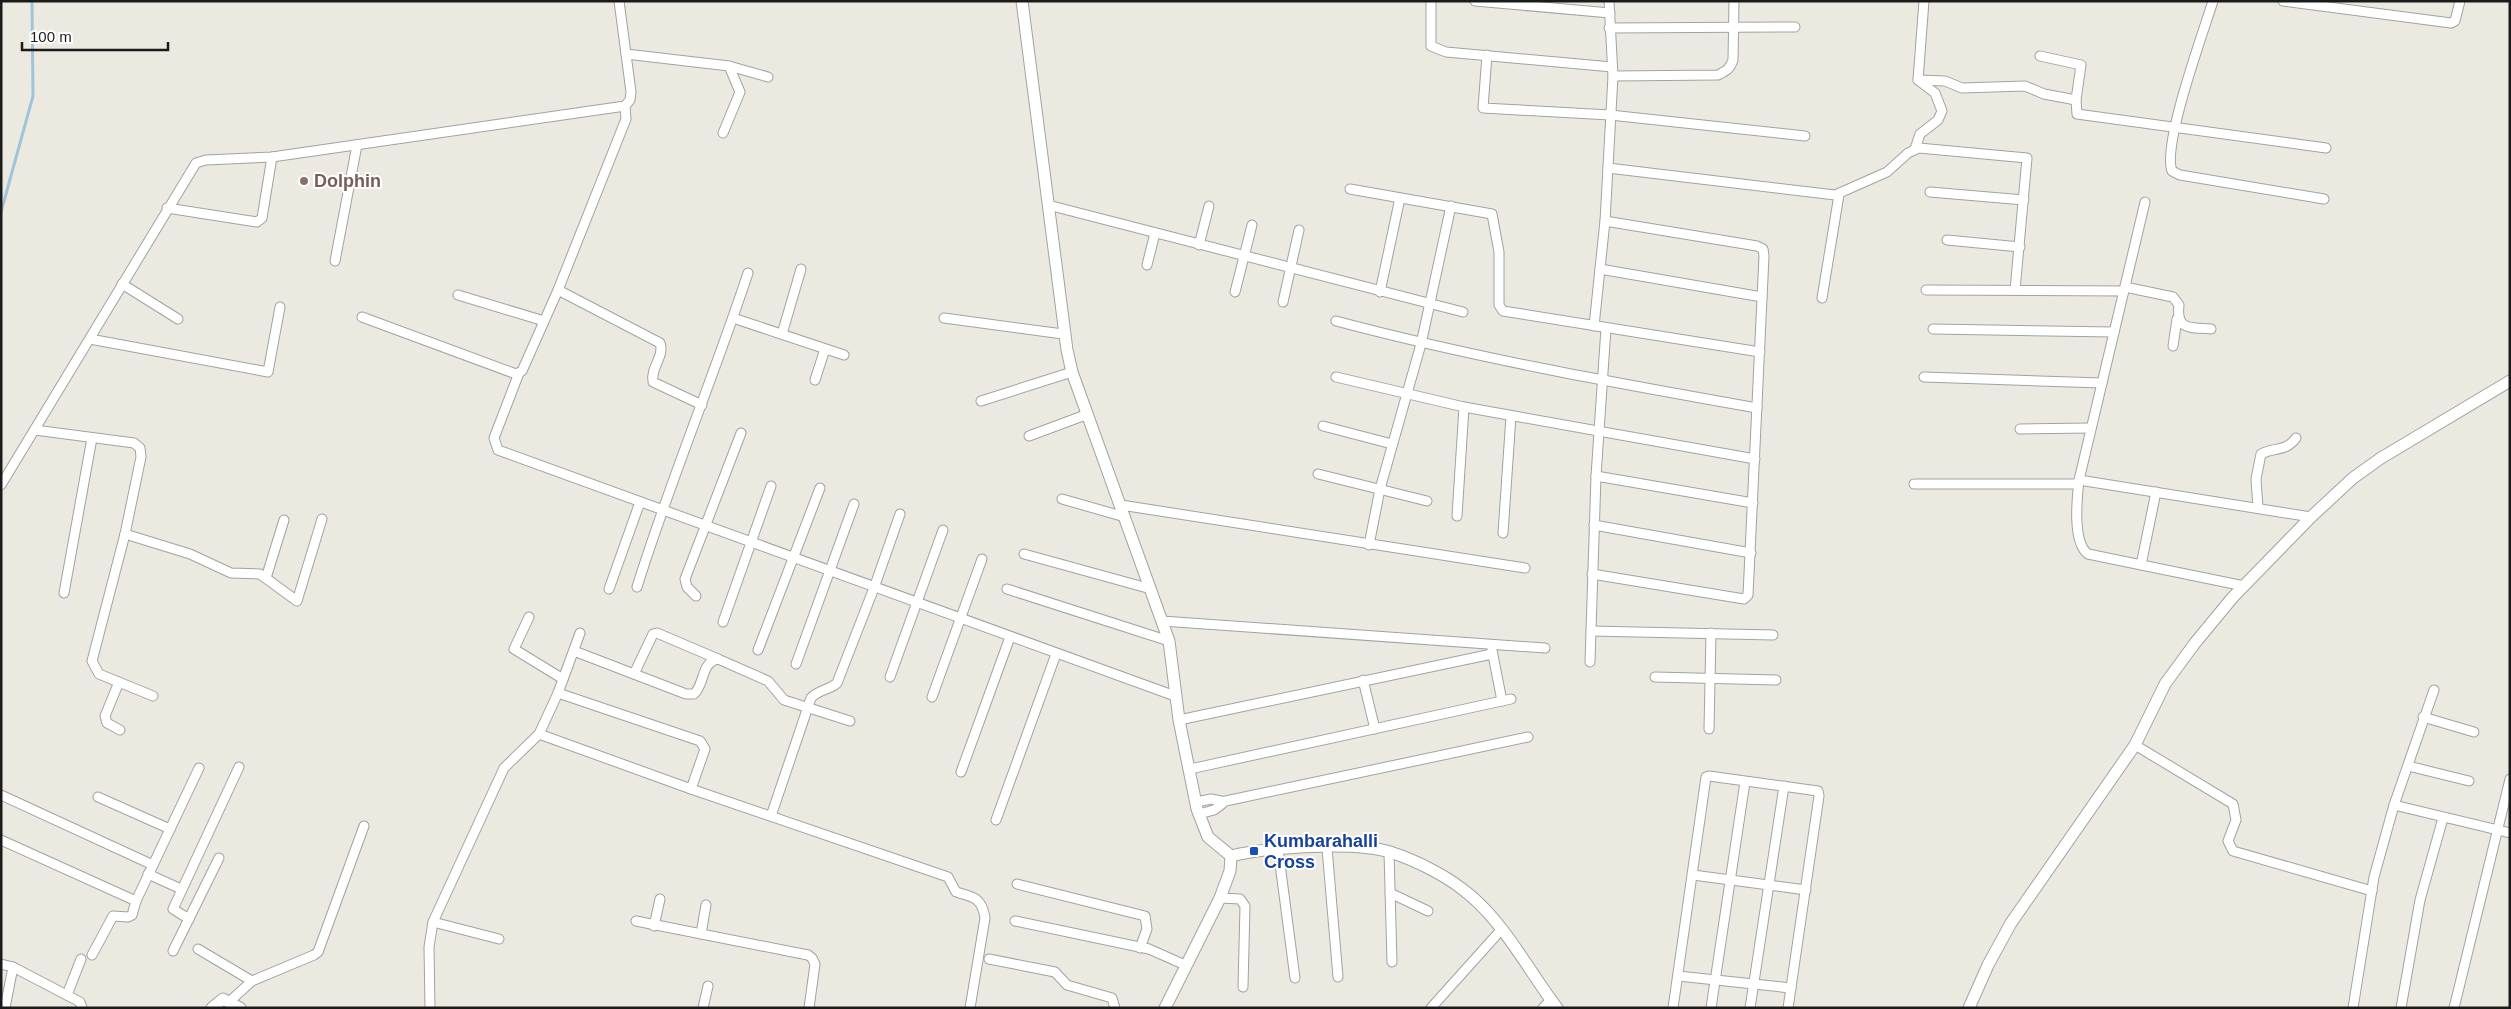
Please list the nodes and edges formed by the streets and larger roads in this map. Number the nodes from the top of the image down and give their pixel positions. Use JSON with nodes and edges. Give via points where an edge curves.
{"nodes":[{"id":1,"x":619,"y":1,"type":"edge"},
{"id":2,"x":1022,"y":1,"type":"edge"},
{"id":3,"x":1431,"y":1,"type":"edge"},
{"id":4,"x":1475,"y":1,"type":"edge"},
{"id":5,"x":1609,"y":1,"type":"edge"},
{"id":6,"x":1734,"y":1,"type":"edge"},
{"id":7,"x":1924,"y":1,"type":"edge"},
{"id":8,"x":2213,"y":1,"type":"edge"},
{"id":9,"x":2283,"y":1,"type":"edge"},
{"id":10,"x":2460,"y":1,"type":"edge"},
{"id":11,"x":1610,"y":13,"type":"junction"},
{"id":12,"x":1795,"y":27,"type":"dead end"},
{"id":13,"x":1610,"y":28,"type":"junction"},
{"id":14,"x":1735,"y":28,"type":"junction"},
{"id":15,"x":626,"y":54,"type":"junction"},
{"id":16,"x":1487,"y":55,"type":"junction"},
{"id":17,"x":2040,"y":56,"type":"dead end"},
{"id":18,"x":729,"y":66,"type":"junction"},
{"id":19,"x":1612,"y":72,"type":"junction"},
{"id":20,"x":768,"y":77,"type":"dead end"},
{"id":21,"x":1918,"y":80,"type":"junction"},
{"id":22,"x":2076,"y":100,"type":"junction"},
{"id":23,"x":625,"y":106,"type":"junction"},
{"id":24,"x":1610,"y":115,"type":"junction"},
{"id":25,"x":2176,"y":126,"type":"junction"},
{"id":26,"x":723,"y":134,"type":"dead end"},
{"id":27,"x":1805,"y":136,"type":"dead end"},
{"id":28,"x":357,"y":145,"type":"junction"},
{"id":29,"x":2326,"y":148,"type":"dead end"},
{"id":30,"x":1915,"y":149,"type":"junction"},
{"id":31,"x":272,"y":156,"type":"junction"},
{"id":32,"x":1608,"y":168,"type":"junction"},
{"id":33,"x":1350,"y":189,"type":"dead end"},
{"id":34,"x":1930,"y":192,"type":"dead end"},
{"id":35,"x":1839,"y":195,"type":"junction"},
{"id":36,"x":1400,"y":198,"type":"junction"},
{"id":37,"x":2324,"y":199,"type":"dead end"},
{"id":38,"x":2024,"y":200,"type":"junction"},
{"id":39,"x":2145,"y":202,"type":"dead end"},
{"id":40,"x":1048,"y":205,"type":"junction"},
{"id":41,"x":1209,"y":206,"type":"dead end"},
{"id":42,"x":1451,"y":206,"type":"junction"},
{"id":43,"x":167,"y":208,"type":"junction"},
{"id":44,"x":1606,"y":221,"type":"junction"},
{"id":45,"x":1252,"y":225,"type":"dead end"},
{"id":46,"x":1299,"y":230,"type":"dead end"},
{"id":47,"x":1155,"y":233,"type":"junction"},
{"id":48,"x":1947,"y":240,"type":"dead end"},
{"id":49,"x":1199,"y":245,"type":"junction"},
{"id":50,"x":2020,"y":247,"type":"junction"},
{"id":51,"x":1244,"y":256,"type":"junction"},
{"id":52,"x":335,"y":261,"type":"dead end"},
{"id":53,"x":1147,"y":265,"type":"dead end"},
{"id":54,"x":1290,"y":268,"type":"junction"},
{"id":55,"x":801,"y":269,"type":"dead end"},
{"id":56,"x":1600,"y":269,"type":"junction"},
{"id":57,"x":748,"y":273,"type":"dead end"},
{"id":58,"x":122,"y":284,"type":"junction"},
{"id":59,"x":2124,"y":289,"type":"junction"},
{"id":60,"x":558,"y":290,"type":"junction"},
{"id":61,"x":1926,"y":290,"type":"dead end"},
{"id":62,"x":2015,"y":290,"type":"junction"},
{"id":63,"x":1235,"y":292,"type":"dead end"},
{"id":64,"x":1380,"y":292,"type":"junction"},
{"id":65,"x":458,"y":295,"type":"dead end"},
{"id":66,"x":1762,"y":297,"type":"junction"},
{"id":67,"x":1822,"y":298,"type":"dead end"},
{"id":68,"x":1283,"y":302,"type":"dead end"},
{"id":69,"x":1429,"y":304,"type":"junction"},
{"id":70,"x":280,"y":307,"type":"dead end"},
{"id":71,"x":1462,"y":312,"type":"dead end"},
{"id":72,"x":362,"y":317,"type":"dead end"},
{"id":73,"x":733,"y":318,"type":"junction"},
{"id":74,"x":944,"y":318,"type":"dead end"},
{"id":75,"x":178,"y":319,"type":"dead end"},
{"id":76,"x":2177,"y":319,"type":"junction"},
{"id":77,"x":544,"y":321,"type":"junction"},
{"id":78,"x":1336,"y":321,"type":"dead end"},
{"id":79,"x":1594,"y":326,"type":"junction"},
{"id":80,"x":1606,"y":328,"type":"junction"},
{"id":81,"x":1934,"y":329,"type":"dead end"},
{"id":82,"x":2211,"y":329,"type":"dead end"},
{"id":83,"x":2114,"y":332,"type":"junction"},
{"id":84,"x":782,"y":334,"type":"junction"},
{"id":85,"x":1063,"y":334,"type":"junction"},
{"id":86,"x":90,"y":339,"type":"junction"},
{"id":87,"x":1421,"y":344,"type":"junction"},
{"id":88,"x":2173,"y":346,"type":"dead end"},
{"id":89,"x":825,"y":348,"type":"junction"},
{"id":90,"x":1760,"y":352,"type":"junction"},
{"id":91,"x":844,"y":355,"type":"dead end"},
{"id":92,"x":1072,"y":372,"type":"junction"},
{"id":93,"x":519,"y":373,"type":"junction"},
{"id":94,"x":1336,"y":377,"type":"dead end"},
{"id":95,"x":1924,"y":377,"type":"dead end"},
{"id":96,"x":815,"y":380,"type":"dead end"},
{"id":97,"x":2510,"y":380,"type":"edge"},
{"id":98,"x":1603,"y":381,"type":"junction"},
{"id":99,"x":2102,"y":383,"type":"junction"},
{"id":100,"x":1406,"y":394,"type":"junction"},
{"id":101,"x":981,"y":401,"type":"dead end"},
{"id":102,"x":702,"y":405,"type":"junction"},
{"id":103,"x":1464,"y":407,"type":"junction"},
{"id":104,"x":1757,"y":408,"type":"junction"},
{"id":105,"x":1088,"y":414,"type":"junction"},
{"id":106,"x":1511,"y":416,"type":"junction"},
{"id":107,"x":1323,"y":426,"type":"dead end"},
{"id":108,"x":2091,"y":428,"type":"junction"},
{"id":109,"x":2020,"y":429,"type":"dead end"},
{"id":110,"x":34,"y":430,"type":"junction"},
{"id":111,"x":1600,"y":430,"type":"junction"},
{"id":112,"x":741,"y":433,"type":"dead end"},
{"id":113,"x":1029,"y":436,"type":"dead end"},
{"id":114,"x":92,"y":438,"type":"junction"},
{"id":115,"x":2296,"y":438,"type":"dead end"},
{"id":116,"x":1392,"y":444,"type":"junction"},
{"id":117,"x":1755,"y":459,"type":"junction"},
{"id":118,"x":1318,"y":474,"type":"dead end"},
{"id":119,"x":1596,"y":476,"type":"junction"},
{"id":120,"x":2079,"y":482,"type":"junction"},
{"id":121,"x":1914,"y":484,"type":"dead end"},
{"id":122,"x":1,"y":485,"type":"edge"},
{"id":123,"x":771,"y":486,"type":"dead end"},
{"id":124,"x":820,"y":488,"type":"dead end"},
{"id":125,"x":1380,"y":489,"type":"junction"},
{"id":126,"x":2156,"y":492,"type":"junction"},
{"id":127,"x":1062,"y":499,"type":"dead end"},
{"id":128,"x":1427,"y":501,"type":"dead end"},
{"id":129,"x":640,"y":502,"type":"junction"},
{"id":130,"x":1753,"y":503,"type":"junction"},
{"id":131,"x":854,"y":504,"type":"dead end"},
{"id":132,"x":1121,"y":505,"type":"junction"},
{"id":133,"x":2258,"y":508,"type":"junction"},
{"id":134,"x":661,"y":510,"type":"junction"},
{"id":135,"x":900,"y":514,"type":"dead end"},
{"id":136,"x":1458,"y":516,"type":"dead end"},
{"id":137,"x":1125,"y":517,"type":"junction"},
{"id":138,"x":2311,"y":517,"type":"junction"},
{"id":139,"x":322,"y":519,"type":"dead end"},
{"id":140,"x":284,"y":520,"type":"dead end"},
{"id":141,"x":1594,"y":525,"type":"junction"},
{"id":142,"x":706,"y":526,"type":"junction"},
{"id":143,"x":943,"y":530,"type":"dead end"},
{"id":144,"x":1503,"y":533,"type":"dead end"},
{"id":145,"x":125,"y":534,"type":"junction"},
{"id":146,"x":752,"y":542,"type":"junction"},
{"id":147,"x":1369,"y":544,"type":"junction"},
{"id":148,"x":1751,"y":553,"type":"junction"},
{"id":149,"x":1024,"y":554,"type":"dead end"},
{"id":150,"x":795,"y":558,"type":"junction"},
{"id":151,"x":982,"y":559,"type":"dead end"},
{"id":152,"x":2140,"y":565,"type":"junction"},
{"id":153,"x":1525,"y":568,"type":"dead end"},
{"id":154,"x":830,"y":571,"type":"junction"},
{"id":155,"x":1592,"y":574,"type":"junction"},
{"id":156,"x":263,"y":576,"type":"junction"},
{"id":157,"x":2244,"y":586,"type":"junction"},
{"id":158,"x":637,"y":587,"type":"dead end"},
{"id":159,"x":874,"y":588,"type":"junction"},
{"id":160,"x":609,"y":589,"type":"dead end"},
{"id":161,"x":1007,"y":589,"type":"dead end"},
{"id":162,"x":1151,"y":589,"type":"junction"},
{"id":163,"x":64,"y":593,"type":"dead end"},
{"id":164,"x":696,"y":596,"type":"dead end"},
{"id":165,"x":917,"y":603,"type":"junction"},
{"id":166,"x":529,"y":617,"type":"dead end"},
{"id":167,"x":960,"y":619,"type":"junction"},
{"id":168,"x":1162,"y":621,"type":"junction"},
{"id":169,"x":723,"y":622,"type":"dead end"},
{"id":170,"x":1591,"y":631,"type":"junction"},
{"id":171,"x":580,"y":633,"type":"dead end"},
{"id":172,"x":1711,"y":633,"type":"junction"},
{"id":173,"x":1772,"y":635,"type":"dead end"},
{"id":174,"x":1010,"y":637,"type":"junction"},
{"id":175,"x":1169,"y":641,"type":"junction"},
{"id":176,"x":1545,"y":648,"type":"dead end"},
{"id":177,"x":1491,"y":649,"type":"junction"},
{"id":178,"x":758,"y":650,"type":"dead end"},
{"id":179,"x":574,"y":651,"type":"junction"},
{"id":180,"x":1056,"y":654,"type":"junction"},
{"id":181,"x":718,"y":660,"type":"junction"},
{"id":182,"x":1590,"y":662,"type":"dead end"},
{"id":183,"x":796,"y":664,"type":"dead end"},
{"id":184,"x":634,"y":674,"type":"junction"},
{"id":185,"x":890,"y":677,"type":"dead end"},
{"id":186,"x":1654,"y":677,"type":"dead end"},
{"id":187,"x":1710,"y":678,"type":"junction"},
{"id":188,"x":563,"y":679,"type":"junction"},
{"id":189,"x":1363,"y":680,"type":"junction"},
{"id":190,"x":1776,"y":680,"type":"dead end"},
{"id":191,"x":119,"y":682,"type":"junction"},
{"id":192,"x":2434,"y":690,"type":"dead end"},
{"id":193,"x":558,"y":693,"type":"junction"},
{"id":194,"x":154,"y":696,"type":"dead end"},
{"id":195,"x":1175,"y":696,"type":"junction"},
{"id":196,"x":932,"y":697,"type":"dead end"},
{"id":197,"x":808,"y":708,"type":"junction"},
{"id":198,"x":2423,"y":717,"type":"junction"},
{"id":199,"x":1178,"y":720,"type":"junction"},
{"id":200,"x":850,"y":721,"type":"dead end"},
{"id":201,"x":1375,"y":729,"type":"junction"},
{"id":202,"x":1709,"y":729,"type":"dead end"},
{"id":203,"x":120,"y":730,"type":"dead end"},
{"id":204,"x":2474,"y":732,"type":"dead end"},
{"id":205,"x":539,"y":734,"type":"junction"},
{"id":206,"x":1528,"y":737,"type":"dead end"},
{"id":207,"x":2134,"y":745,"type":"junction"},
{"id":208,"x":2408,"y":766,"type":"junction"},
{"id":209,"x":239,"y":767,"type":"dead end"},
{"id":210,"x":199,"y":768,"type":"dead end"},
{"id":211,"x":1190,"y":769,"type":"junction"},
{"id":212,"x":961,"y":772,"type":"dead end"},
{"id":213,"x":2510,"y":779,"type":"edge"},
{"id":214,"x":2469,"y":781,"type":"dead end"},
{"id":215,"x":1745,"y":782,"type":"junction"},
{"id":216,"x":1784,"y":786,"type":"junction"},
{"id":217,"x":691,"y":789,"type":"junction"},
{"id":218,"x":1,"y":795,"type":"edge"},
{"id":219,"x":98,"y":797,"type":"dead end"},
{"id":220,"x":1196,"y":802,"type":"junction"},
{"id":221,"x":1221,"y":802,"type":"junction"},
{"id":222,"x":2394,"y":806,"type":"junction"},
{"id":223,"x":1199,"y":814,"type":"junction"},
{"id":224,"x":771,"y":816,"type":"junction"},
{"id":225,"x":2443,"y":818,"type":"junction"},
{"id":226,"x":996,"y":820,"type":"dead end"},
{"id":227,"x":364,"y":826,"type":"dead end"},
{"id":228,"x":170,"y":829,"type":"junction"},
{"id":229,"x":2498,"y":832,"type":"junction"},
{"id":230,"x":2510,"y":833,"type":"edge"},
{"id":231,"x":1,"y":840,"type":"edge"},
{"id":232,"x":1327,"y":848,"type":"junction"},
{"id":233,"x":1278,"y":849,"type":"junction"},
{"id":234,"x":1389,"y":852,"type":"junction"},
{"id":235,"x":1231,"y":856,"type":"junction"},
{"id":236,"x":219,"y":858,"type":"dead end"},
{"id":237,"x":153,"y":865,"type":"junction"},
{"id":238,"x":148,"y":874,"type":"junction"},
{"id":239,"x":1692,"y":875,"type":"junction"},
{"id":240,"x":1730,"y":880,"type":"junction"},
{"id":241,"x":1017,"y":884,"type":"dead end"},
{"id":242,"x":1768,"y":885,"type":"junction"},
{"id":243,"x":181,"y":889,"type":"junction"},
{"id":244,"x":1806,"y":890,"type":"junction"},
{"id":245,"x":2372,"y":891,"type":"junction"},
{"id":246,"x":1390,"y":893,"type":"junction"},
{"id":247,"x":1220,"y":898,"type":"junction"},
{"id":248,"x":660,"y":899,"type":"dead end"},
{"id":249,"x":136,"y":901,"type":"junction"},
{"id":250,"x":706,"y":905,"type":"dead end"},
{"id":251,"x":1428,"y":911,"type":"dead end"},
{"id":252,"x":189,"y":919,"type":"junction"},
{"id":253,"x":636,"y":921,"type":"dead end"},
{"id":254,"x":433,"y":922,"type":"junction"},
{"id":255,"x":1015,"y":922,"type":"dead end"},
{"id":256,"x":654,"y":926,"type":"junction"},
{"id":257,"x":1500,"y":930,"type":"junction"},
{"id":258,"x":701,"y":934,"type":"junction"},
{"id":259,"x":499,"y":939,"type":"dead end"},
{"id":260,"x":1140,"y":948,"type":"junction"},
{"id":261,"x":198,"y":949,"type":"dead end"},
{"id":262,"x":173,"y":951,"type":"dead end"},
{"id":263,"x":92,"y":955,"type":"dead end"},
{"id":264,"x":989,"y":959,"type":"dead end"},
{"id":265,"x":81,"y":960,"type":"dead end"},
{"id":266,"x":1392,"y":962,"type":"dead end"},
{"id":267,"x":1,"y":964,"type":"edge"},
{"id":268,"x":1185,"y":965,"type":"junction"},
{"id":269,"x":13,"y":967,"type":"junction"},
{"id":270,"x":1678,"y":976,"type":"junction"},
{"id":271,"x":1338,"y":977,"type":"dead end"},
{"id":272,"x":1295,"y":978,"type":"dead end"},
{"id":273,"x":1716,"y":979,"type":"junction"},
{"id":274,"x":252,"y":981,"type":"junction"},
{"id":275,"x":1754,"y":984,"type":"junction"},
{"id":276,"x":708,"y":986,"type":"dead end"},
{"id":277,"x":1243,"y":987,"type":"dead end"},
{"id":278,"x":1791,"y":988,"type":"junction"},
{"id":279,"x":67,"y":995,"type":"junction"},
{"id":280,"x":235,"y":1004,"type":"edge"},
{"id":281,"x":1550,"y":1005,"type":"edge"},
{"id":282,"x":5,"y":1008,"type":"edge"},
{"id":283,"x":82,"y":1008,"type":"edge"},
{"id":284,"x":212,"y":1008,"type":"edge"},
{"id":285,"x":430,"y":1008,"type":"edge"},
{"id":286,"x":704,"y":1008,"type":"edge"},
{"id":287,"x":809,"y":1008,"type":"edge"},
{"id":288,"x":970,"y":1008,"type":"edge"},
{"id":289,"x":1115,"y":1008,"type":"edge"},
{"id":290,"x":1166,"y":1008,"type":"edge"},
{"id":291,"x":1431,"y":1008,"type":"edge"},
{"id":292,"x":1673,"y":1008,"type":"edge"},
{"id":293,"x":1711,"y":1008,"type":"edge"},
{"id":294,"x":1750,"y":1008,"type":"edge"},
{"id":295,"x":1788,"y":1008,"type":"edge"},
{"id":296,"x":1969,"y":1008,"type":"edge"},
{"id":297,"x":2353,"y":1008,"type":"edge"},
{"id":298,"x":2401,"y":1008,"type":"edge"},
{"id":299,"x":2454,"y":1008,"type":"edge"}],
"edges":[{"from":1,"to":15,"type":"street"},
{"from":2,"to":40,"type":"street"},
{"from":3,"to":16,"type":"street","via":[[1431,46],[1446,52]]},
{"from":4,"to":11,"type":"street"},
{"from":5,"to":11,"type":"street"},
{"from":6,"to":14,"type":"street"},
{"from":7,"to":21,"type":"street"},
{"from":8,"to":25,"type":"street"},
{"from":9,"to":10,"type":"street","via":[[2451,23],[2455,21]]},
{"from":11,"to":13,"type":"street"},
{"from":12,"to":14,"type":"street"},
{"from":13,"to":14,"type":"street"},
{"from":13,"to":19,"type":"street"},
{"from":14,"to":19,"type":"street","via":[[1733,60],[1730,68],[1718,75]]},
{"from":15,"to":18,"type":"street"},
{"from":15,"to":23,"type":"street","via":[[631,92]]},
{"from":16,"to":19,"type":"street"},
{"from":16,"to":24,"type":"street","via":[[1483,108]]},
{"from":17,"to":22,"type":"street","via":[[2081,65]]},
{"from":18,"to":20,"type":"street"},
{"from":18,"to":26,"type":"street","via":[[740,92]]},
{"from":19,"to":24,"type":"street"},
{"from":21,"to":22,"type":"street","via":[[1945,81],[1962,88],[2025,86],[2044,94]]},
{"from":21,"to":30,"type":"street","via":[[1935,93],[1942,111],[1938,120],[1920,134]]},
{"from":22,"to":25,"type":"street","via":[[2077,114]]},
{"from":23,"to":28,"type":"street"},
{"from":23,"to":60,"type":"street","via":[[626,119]]},
{"from":24,"to":27,"type":"street"},
{"from":24,"to":32,"type":"street"},
{"from":25,"to":29,"type":"street"},
{"from":25,"to":37,"type":"street","via":[[2170,163],[2175,174]]},
{"from":28,"to":31,"type":"street"},
{"from":28,"to":52,"type":"street"},
{"from":30,"to":35,"type":"street","via":[[1887,172]]},
{"from":30,"to":38,"type":"street","via":[[2027,158]]},
{"from":31,"to":43,"type":"street","via":[[196,163]]},
{"from":31,"to":43,"type":"street","via":[[262,218],[257,222]]},
{"from":32,"to":35,"type":"street"},
{"from":32,"to":44,"type":"street"},
{"from":33,"to":36,"type":"street"},
{"from":34,"to":38,"type":"street"},
{"from":35,"to":67,"type":"street"},
{"from":36,"to":42,"type":"street"},
{"from":36,"to":64,"type":"street"},
{"from":38,"to":50,"type":"street"},
{"from":39,"to":59,"type":"street"},
{"from":40,"to":47,"type":"street"},
{"from":40,"to":85,"type":"street"},
{"from":41,"to":49,"type":"street"},
{"from":42,"to":69,"type":"street"},
{"from":42,"to":79,"type":"street","via":[[1493,215],[1500,309]]},
{"from":43,"to":58,"type":"street"},
{"from":44,"to":56,"type":"street"},
{"from":44,"to":66,"type":"street","via":[[1763,248]]},
{"from":45,"to":51,"type":"street"},
{"from":46,"to":54,"type":"street"},
{"from":47,"to":49,"type":"street"},
{"from":47,"to":53,"type":"street"},
{"from":48,"to":50,"type":"street"},
{"from":49,"to":51,"type":"street"},
{"from":50,"to":62,"type":"street"},
{"from":51,"to":54,"type":"street"},
{"from":51,"to":63,"type":"street"},
{"from":54,"to":64,"type":"street"},
{"from":54,"to":68,"type":"street"},
{"from":55,"to":84,"type":"street"},
{"from":56,"to":66,"type":"street"},
{"from":56,"to":79,"type":"street"},
{"from":57,"to":73,"type":"street"},
{"from":58,"to":75,"type":"street"},
{"from":58,"to":86,"type":"street"},
{"from":59,"to":62,"type":"street"},
{"from":59,"to":76,"type":"street","via":[[2173,297],[2179,305]]},
{"from":59,"to":83,"type":"street"},
{"from":60,"to":77,"type":"street"},
{"from":60,"to":102,"type":"street","via":[[660,343],[661,352],[652,372],[653,382]]},
{"from":61,"to":62,"type":"street"},
{"from":64,"to":69,"type":"street"},
{"from":65,"to":77,"type":"street"},
{"from":66,"to":90,"type":"street"},
{"from":69,"to":71,"type":"street"},
{"from":69,"to":87,"type":"street"},
{"from":70,"to":86,"type":"street","via":[[268,372]]},
{"from":72,"to":93,"type":"street"},
{"from":73,"to":84,"type":"street"},
{"from":73,"to":102,"type":"street"},
{"from":74,"to":85,"type":"street"},
{"from":76,"to":82,"type":"street","via":[[2184,326]]},
{"from":76,"to":88,"type":"street"},
{"from":77,"to":93,"type":"street"},
{"from":78,"to":87,"type":"street"},
{"from":79,"to":80,"type":"street"},
{"from":80,"to":90,"type":"street"},
{"from":80,"to":98,"type":"street"},
{"from":81,"to":83,"type":"street"},
{"from":83,"to":99,"type":"street"},
{"from":84,"to":89,"type":"street"},
{"from":85,"to":92,"type":"street"},
{"from":86,"to":110,"type":"street"},
{"from":87,"to":98,"type":"street"},
{"from":87,"to":100,"type":"street"},
{"from":89,"to":91,"type":"street"},
{"from":89,"to":96,"type":"street"},
{"from":90,"to":104,"type":"street"},
{"from":92,"to":101,"type":"street"},
{"from":92,"to":105,"type":"street"},
{"from":93,"to":129,"type":"street","via":[[494,438],[498,450]]},
{"from":94,"to":100,"type":"street"},
{"from":95,"to":99,"type":"street"},
{"from":97,"to":138,"type":"street","via":[[2381,458],[2353,478]]},
{"from":98,"to":104,"type":"street"},
{"from":98,"to":111,"type":"street"},
{"from":99,"to":108,"type":"street"},
{"from":100,"to":103,"type":"street"},
{"from":100,"to":116,"type":"street"},
{"from":102,"to":134,"type":"street"},
{"from":103,"to":106,"type":"street"},
{"from":103,"to":136,"type":"street"},
{"from":104,"to":117,"type":"street"},
{"from":105,"to":113,"type":"street"},
{"from":105,"to":132,"type":"street"},
{"from":106,"to":111,"type":"street"},
{"from":106,"to":144,"type":"street"},
{"from":107,"to":116,"type":"street"},
{"from":108,"to":109,"type":"street"},
{"from":108,"to":120,"type":"street"},
{"from":110,"to":114,"type":"street"},
{"from":110,"to":122,"type":"street"},
{"from":111,"to":117,"type":"street"},
{"from":111,"to":119,"type":"street"},
{"from":112,"to":142,"type":"street"},
{"from":114,"to":145,"type":"street","via":[[134,443],[140,448],[141,457]]},
{"from":114,"to":163,"type":"street"},
{"from":115,"to":133,"type":"street","via":[[2285,449],[2261,454],[2256,479]]},
{"from":116,"to":125,"type":"street"},
{"from":117,"to":130,"type":"street"},
{"from":118,"to":125,"type":"street"},
{"from":119,"to":130,"type":"street"},
{"from":119,"to":141,"type":"street"},
{"from":120,"to":121,"type":"street"},
{"from":120,"to":126,"type":"street"},
{"from":120,"to":152,"type":"street","via":[[2076,508],[2084,551]]},
{"from":123,"to":146,"type":"street"},
{"from":124,"to":150,"type":"street"},
{"from":125,"to":128,"type":"street"},
{"from":125,"to":147,"type":"street"},
{"from":126,"to":133,"type":"street"},
{"from":126,"to":152,"type":"street"},
{"from":127,"to":137,"type":"street"},
{"from":129,"to":134,"type":"street"},
{"from":129,"to":160,"type":"street"},
{"from":130,"to":148,"type":"street"},
{"from":131,"to":154,"type":"street"},
{"from":132,"to":137,"type":"street"},
{"from":132,"to":147,"type":"street"},
{"from":133,"to":138,"type":"street"},
{"from":134,"to":142,"type":"street"},
{"from":134,"to":158,"type":"street"},
{"from":135,"to":159,"type":"street"},
{"from":137,"to":162,"type":"street"},
{"from":138,"to":157,"type":"street"},
{"from":139,"to":156,"type":"street","via":[[297,601]]},
{"from":140,"to":156,"type":"street"},
{"from":141,"to":148,"type":"street"},
{"from":141,"to":155,"type":"street"},
{"from":142,"to":146,"type":"street"},
{"from":142,"to":164,"type":"street","via":[[686,579],[687,587]]},
{"from":143,"to":165,"type":"street"},
{"from":145,"to":156,"type":"street","via":[[190,554],[231,573]]},
{"from":145,"to":191,"type":"street","via":[[92,661],[99,674]]},
{"from":146,"to":150,"type":"street"},
{"from":146,"to":169,"type":"street"},
{"from":147,"to":153,"type":"street"},
{"from":148,"to":155,"type":"street","via":[[1748,595],[1744,599]]},
{"from":149,"to":162,"type":"street"},
{"from":150,"to":154,"type":"street"},
{"from":150,"to":178,"type":"street"},
{"from":151,"to":167,"type":"street"},
{"from":152,"to":157,"type":"street"},
{"from":154,"to":159,"type":"street"},
{"from":154,"to":183,"type":"street"},
{"from":155,"to":170,"type":"street"},
{"from":157,"to":207,"type":"street","via":[[2165,684]]},
{"from":159,"to":165,"type":"street"},
{"from":159,"to":197,"type":"street","via":[[837,683],[816,693]]},
{"from":161,"to":175,"type":"street"},
{"from":162,"to":168,"type":"street"},
{"from":165,"to":167,"type":"street"},
{"from":165,"to":185,"type":"street"},
{"from":166,"to":188,"type":"street","via":[[514,649]]},
{"from":167,"to":174,"type":"street"},
{"from":167,"to":196,"type":"street"},
{"from":168,"to":175,"type":"street"},
{"from":168,"to":177,"type":"street"},
{"from":170,"to":172,"type":"street"},
{"from":170,"to":182,"type":"street"},
{"from":171,"to":179,"type":"street"},
{"from":172,"to":173,"type":"street"},
{"from":172,"to":187,"type":"street"},
{"from":174,"to":180,"type":"street"},
{"from":174,"to":212,"type":"street"},
{"from":175,"to":195,"type":"street"},
{"from":176,"to":177,"type":"street"},
{"from":177,"to":189,"type":"street"},
{"from":177,"to":201,"type":"street","via":[[1507,700]]},
{"from":179,"to":184,"type":"street"},
{"from":179,"to":188,"type":"street"},
{"from":180,"to":195,"type":"street"},
{"from":180,"to":226,"type":"street"},
{"from":181,"to":184,"type":"street","via":[[708,664],[694,694],[686,694]]},
{"from":181,"to":184,"type":"street","via":[[657,633],[652,634]]},
{"from":181,"to":197,"type":"street","via":[[768,681],[784,700]]},
{"from":186,"to":187,"type":"street"},
{"from":187,"to":190,"type":"street"},
{"from":187,"to":202,"type":"street"},
{"from":188,"to":193,"type":"street"},
{"from":189,"to":199,"type":"street"},
{"from":189,"to":201,"type":"street"},
{"from":191,"to":194,"type":"street"},
{"from":191,"to":203,"type":"street","via":[[104,716],[107,723]]},
{"from":192,"to":198,"type":"street"},
{"from":193,"to":205,"type":"street"},
{"from":193,"to":217,"type":"street","via":[[700,741],[704,749]]},
{"from":195,"to":199,"type":"street"},
{"from":197,"to":200,"type":"street"},
{"from":197,"to":224,"type":"street"},
{"from":198,"to":204,"type":"street"},
{"from":198,"to":208,"type":"street"},
{"from":199,"to":211,"type":"street"},
{"from":201,"to":211,"type":"street"},
{"from":205,"to":217,"type":"street"},
{"from":205,"to":254,"type":"street","via":[[504,768]]},
{"from":206,"to":221,"type":"street"},
{"from":207,"to":245,"type":"street","via":[[2232,804],[2236,820],[2228,841],[2233,851]]},
{"from":207,"to":296,"type":"street","via":[[2011,923]]},
{"from":208,"to":214,"type":"street"},
{"from":208,"to":222,"type":"street"},
{"from":209,"to":243,"type":"street"},
{"from":210,"to":228,"type":"street"},
{"from":211,"to":220,"type":"street"},
{"from":213,"to":229,"type":"street"},
{"from":215,"to":216,"type":"street"},
{"from":215,"to":239,"type":"street","via":[[1706,777]]},
{"from":215,"to":240,"type":"street"},
{"from":216,"to":242,"type":"street"},
{"from":216,"to":244,"type":"street","via":[[1818,791]]},
{"from":217,"to":224,"type":"street"},
{"from":218,"to":237,"type":"street"},
{"from":219,"to":228,"type":"street"},
{"from":220,"to":221,"type":"street","via":[[1211,799]]},
{"from":220,"to":223,"type":"street"},
{"from":221,"to":223,"type":"street","via":[[1214,810]]},
{"from":222,"to":225,"type":"street"},
{"from":222,"to":245,"type":"street"},
{"from":223,"to":235,"type":"street","via":[[1208,837]]},
{"from":224,"to":288,"type":"street","via":[[942,874],[948,877],[956,892],[978,900],[985,918]]},
{"from":225,"to":229,"type":"street"},
{"from":225,"to":298,"type":"street","via":[[2420,900]]},
{"from":227,"to":274,"type":"street","via":[[318,952]]},
{"from":228,"to":237,"type":"street"},
{"from":229,"to":230,"type":"street"},
{"from":229,"to":299,"type":"street"},
{"from":231,"to":249,"type":"street"},
{"from":232,"to":233,"type":"street"},
{"from":232,"to":234,"type":"street"},
{"from":232,"to":271,"type":"street"},
{"from":233,"to":235,"type":"street"},
{"from":233,"to":272,"type":"street"},
{"from":234,"to":246,"type":"street"},
{"from":234,"to":257,"type":"street","via":[[1420,864],[1471,895]]},
{"from":235,"to":247,"type":"street","via":[[1230,871]]},
{"from":236,"to":252,"type":"street"},
{"from":237,"to":238,"type":"street"},
{"from":238,"to":243,"type":"street"},
{"from":238,"to":249,"type":"street"},
{"from":239,"to":240,"type":"street"},
{"from":239,"to":270,"type":"street"},
{"from":240,"to":242,"type":"street"},
{"from":240,"to":273,"type":"street"},
{"from":241,"to":260,"type":"street","via":[[1145,916],[1147,929]]},
{"from":242,"to":244,"type":"street"},
{"from":242,"to":275,"type":"street"},
{"from":243,"to":252,"type":"street","via":[[174,909]]},
{"from":244,"to":278,"type":"street"},
{"from":245,"to":297,"type":"street"},
{"from":246,"to":251,"type":"street"},
{"from":246,"to":266,"type":"street"},
{"from":247,"to":268,"type":"street"},
{"from":247,"to":277,"type":"street","via":[[1240,899],[1245,906]]},
{"from":248,"to":256,"type":"street"},
{"from":249,"to":263,"type":"street","via":[[132,915],[113,916]]},
{"from":250,"to":258,"type":"street"},
{"from":252,"to":262,"type":"street"},
{"from":253,"to":256,"type":"street"},
{"from":254,"to":259,"type":"street"},
{"from":254,"to":285,"type":"street","via":[[428,947]]},
{"from":255,"to":260,"type":"street"},
{"from":256,"to":258,"type":"street"},
{"from":257,"to":281,"type":"street"},
{"from":257,"to":291,"type":"street"},
{"from":258,"to":287,"type":"street","via":[[812,958],[815,964]]},
{"from":260,"to":268,"type":"street"},
{"from":261,"to":274,"type":"street"},
{"from":264,"to":289,"type":"street","via":[[1055,972],[1067,986],[1112,998]]},
{"from":265,"to":279,"type":"street"},
{"from":267,"to":269,"type":"street"},
{"from":268,"to":290,"type":"street"},
{"from":269,"to":279,"type":"street"},
{"from":269,"to":282,"type":"street"},
{"from":270,"to":273,"type":"street"},
{"from":270,"to":292,"type":"street"},
{"from":273,"to":275,"type":"street"},
{"from":273,"to":293,"type":"street"},
{"from":274,"to":280,"type":"street"},
{"from":275,"to":278,"type":"street"},
{"from":275,"to":294,"type":"street"},
{"from":276,"to":286,"type":"street"},
{"from":278,"to":295,"type":"street"},
{"from":279,"to":283,"type":"street","via":[[80,1002]]},
{"from":280,"to":284,"type":"street","via":[[223,1000]]}]}
